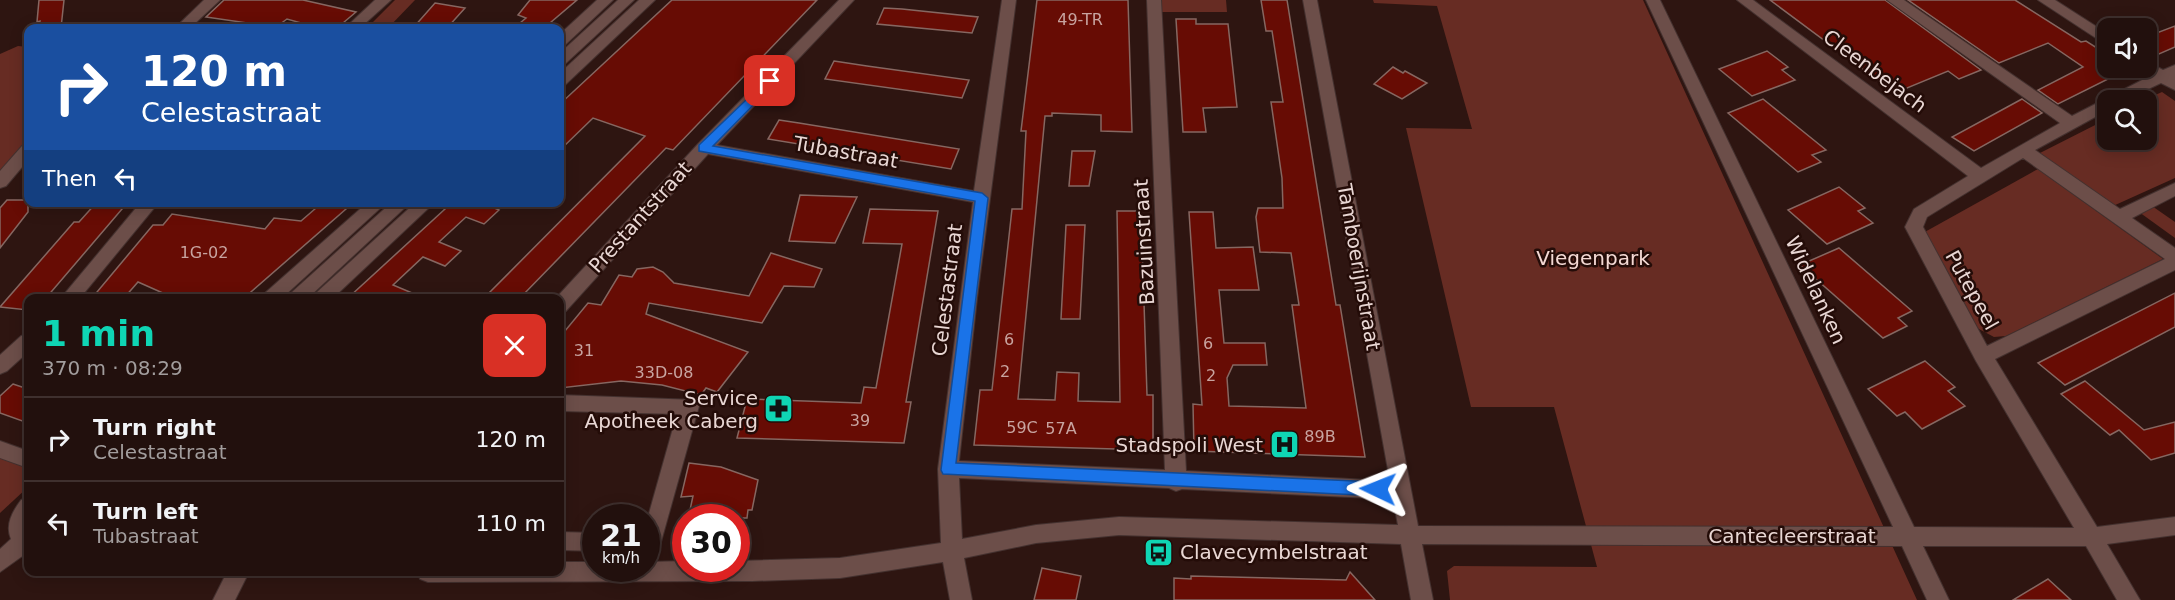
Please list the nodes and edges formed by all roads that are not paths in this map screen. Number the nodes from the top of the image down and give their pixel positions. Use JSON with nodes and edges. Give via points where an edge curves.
{"nodes":[{"id":1,"x":213,"y":0,"type":"edge"},
{"id":2,"x":383,"y":0,"type":"edge"},
{"id":3,"x":606,"y":0,"type":"edge"},
{"id":4,"x":627,"y":0,"type":"edge"},
{"id":5,"x":648,"y":0,"type":"edge"},
{"id":6,"x":847,"y":0,"type":"edge"},
{"id":7,"x":1009,"y":0,"type":"edge"},
{"id":8,"x":1154,"y":0,"type":"edge"},
{"id":9,"x":1311,"y":0,"type":"edge"},
{"id":10,"x":1653,"y":0,"type":"edge"},
{"id":11,"x":1744,"y":0,"type":"edge"},
{"id":12,"x":1894,"y":0,"type":"edge"},
{"id":13,"x":2045,"y":0,"type":"edge"},
{"id":14,"x":186,"y":24,"type":"edge"},
{"id":15,"x":356,"y":24,"type":"edge"},
{"id":16,"x":2097,"y":34,"type":"edge"},
{"id":17,"x":564,"y":38,"type":"edge"},
{"id":18,"x":564,"y":57,"type":"edge"},
{"id":19,"x":2168,"y":72,"type":"edge"},
{"id":20,"x":564,"y":77,"type":"edge"},
{"id":21,"x":2175,"y":85,"type":"edge"},
{"id":22,"x":2133,"y":90,"type":"edge"},
{"id":23,"x":2097,"y":109,"type":"edge"},
{"id":24,"x":2071,"y":123,"type":"junction"},
{"id":25,"x":704,"y":148,"type":"junction"},
{"id":26,"x":2023,"y":150,"type":"junction"},
{"id":27,"x":24,"y":155,"type":"edge"},
{"id":28,"x":1980,"y":176,"type":"junction"},
{"id":29,"x":0,"y":182,"type":"edge"},
{"id":30,"x":2175,"y":189,"type":"edge"},
{"id":31,"x":982,"y":198,"type":"junction"},
{"id":32,"x":147,"y":207,"type":"edge"},
{"id":33,"x":373,"y":207,"type":"edge"},
{"id":34,"x":397,"y":207,"type":"edge"},
{"id":35,"x":422,"y":207,"type":"edge"},
{"id":36,"x":2119,"y":217,"type":"junction"},
{"id":37,"x":2175,"y":257,"type":"edge"},
{"id":38,"x":2175,"y":262,"type":"edge"},
{"id":39,"x":73,"y":294,"type":"edge"},
{"id":40,"x":276,"y":294,"type":"edge"},
{"id":41,"x":301,"y":294,"type":"edge"},
{"id":42,"x":326,"y":294,"type":"edge"},
{"id":43,"x":564,"y":302,"type":"edge"},
{"id":44,"x":24,"y":345,"type":"edge"},
{"id":45,"x":1983,"y":356,"type":"junction"},
{"id":46,"x":0,"y":366,"type":"edge"},
{"id":47,"x":564,"y":404,"type":"edge"},
{"id":48,"x":0,"y":449,"type":"edge"},
{"id":49,"x":24,"y":458,"type":"edge"},
{"id":50,"x":948,"y":470,"type":"junction"},
{"id":51,"x":1176,"y":482,"type":"junction"},
{"id":52,"x":1400,"y":490,"type":"junction"},
{"id":53,"x":24,"y":512,"type":"edge"},
{"id":54,"x":660,"y":513,"type":"edge"},
{"id":55,"x":2175,"y":526,"type":"edge"},
{"id":56,"x":1409,"y":534,"type":"junction"},
{"id":57,"x":1908,"y":536,"type":"junction"},
{"id":58,"x":17,"y":537,"type":"edge"},
{"id":59,"x":2092,"y":537,"type":"junction"},
{"id":60,"x":564,"y":541,"type":"edge"},
{"id":61,"x":582,"y":542,"type":"edge"},
{"id":62,"x":952,"y":552,"type":"junction"},
{"id":63,"x":0,"y":562,"type":"edge"},
{"id":64,"x":564,"y":572,"type":"edge"},
{"id":65,"x":236,"y":576,"type":"edge"},
{"id":66,"x":224,"y":600,"type":"edge"},
{"id":67,"x":960,"y":600,"type":"edge"},
{"id":68,"x":1422,"y":600,"type":"edge"},
{"id":69,"x":1938,"y":600,"type":"edge"},
{"id":70,"x":2129,"y":600,"type":"edge"}],
"edges":[{"from":1,"to":14,"type":"street"},
{"from":2,"to":15,"type":"street"},
{"from":3,"to":17,"type":"street"},
{"from":4,"to":18,"type":"street"},
{"from":5,"to":20,"type":"street"},
{"from":6,"to":25,"type":"street","name":"Prestantstraat"},
{"from":7,"to":31,"type":"street","name":"Celestastraat"},
{"from":8,"to":51,"type":"street","name":"Bazuinstraat"},
{"from":9,"to":52,"type":"street","name":"Tamboerijnstraat"},
{"from":10,"to":57,"type":"street","name":"Widelanken"},
{"from":11,"to":28,"type":"street","name":"Cleenbejach"},
{"from":12,"to":24,"type":"street"},
{"from":13,"to":16,"type":"street"},
{"from":19,"to":21,"type":"street"},
{"from":19,"to":22,"type":"street"},
{"from":23,"to":24,"type":"street"},
{"from":24,"to":26,"type":"street"},
{"from":25,"to":31,"type":"street","name":"Tubastraat"},
{"from":25,"to":43,"type":"street","name":"Prestantstraat"},
{"from":26,"to":28,"type":"street"},
{"from":26,"to":36,"type":"street"},
{"from":27,"to":29,"type":"street"},
{"from":28,"to":45,"type":"street","name":"Putepeel","via":[[1920,213],[1914,227]]},
{"from":30,"to":36,"type":"street"},
{"from":31,"to":50,"type":"street","name":"Celestastraat"},
{"from":32,"to":39,"type":"street"},
{"from":33,"to":40,"type":"street"},
{"from":34,"to":41,"type":"street"},
{"from":35,"to":42,"type":"street"},
{"from":36,"to":37,"type":"street"},
{"from":38,"to":45,"type":"street","name":"Putepeel"},
{"from":44,"to":46,"type":"street"},
{"from":45,"to":59,"type":"street"},
{"from":47,"to":54,"type":"street","via":[[689,406]]},
{"from":48,"to":49,"type":"street"},
{"from":50,"to":51,"type":"street"},
{"from":50,"to":62,"type":"street","name":"Celestastraat"},
{"from":51,"to":52,"type":"street"},
{"from":52,"to":56,"type":"street","name":"Tamboerijnstraat"},
{"from":53,"to":58,"type":"street","via":[[18,522]]},
{"from":55,"to":59,"type":"street","name":"Cantecleerstraat"},
{"from":56,"to":57,"type":"street","name":"Cantecleerstraat"},
{"from":56,"to":62,"type":"street","via":[[1119,526],[1036,534]]},
{"from":56,"to":68,"type":"street","name":"Tamboerijnstraat"},
{"from":57,"to":59,"type":"street","name":"Cantecleerstraat"},
{"from":57,"to":69,"type":"street","name":"Widelanken"},
{"from":58,"to":63,"type":"street"},
{"from":59,"to":70,"type":"street"},
{"from":60,"to":61,"type":"street"},
{"from":62,"to":64,"type":"street","via":[[829,569]]},
{"from":62,"to":67,"type":"street","name":"Celestastraat"},
{"from":65,"to":66,"type":"street"}]}
